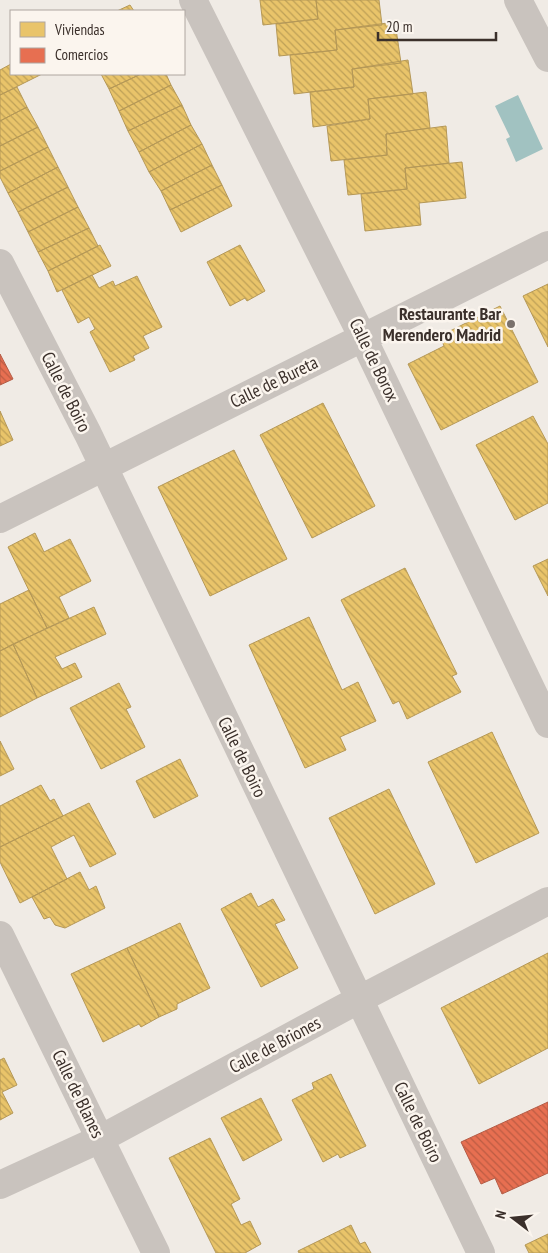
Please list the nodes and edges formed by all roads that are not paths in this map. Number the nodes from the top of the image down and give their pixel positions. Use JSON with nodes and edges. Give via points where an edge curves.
{"nodes":[{"id":1,"x":193,"y":0,"type":"edge"},
{"id":2,"x":518,"y":0,"type":"edge"},
{"id":3,"x":548,"y":58,"type":"edge"},
{"id":4,"x":548,"y":245,"type":"edge"},
{"id":5,"x":0,"y":263,"type":"edge"},
{"id":6,"x":363,"y":338,"type":"junction"},
{"id":7,"x":102,"y":468,"type":"junction"},
{"id":8,"x":0,"y":519,"type":"edge"},
{"id":9,"x":548,"y":724,"type":"edge"},
{"id":10,"x":548,"y":901,"type":"edge"},
{"id":11,"x":0,"y":935,"type":"edge"},
{"id":12,"x":358,"y":1000,"type":"junction"},
{"id":13,"x":100,"y":1139,"type":"junction"},
{"id":14,"x":0,"y":1185,"type":"edge"},
{"id":15,"x":156,"y":1253,"type":"edge"},
{"id":16,"x":481,"y":1253,"type":"edge"}],
"edges":[{"from":1,"to":6,"type":"street","name":"Calle de Borox"},
{"from":2,"to":3,"type":"street"},
{"from":4,"to":6,"type":"street","name":"Calle de Bureta"},
{"from":5,"to":7,"type":"street","name":"Calle de Boiro","via":[[88,434]]},
{"from":6,"to":7,"type":"street","name":"Calle de Bureta"},
{"from":6,"to":9,"type":"street","name":"Calle de Borox"},
{"from":7,"to":8,"type":"street","name":"Calle de Bureta"},
{"from":7,"to":12,"type":"street","name":"Calle de Boiro"},
{"from":10,"to":12,"type":"street","name":"Calle de Briones"},
{"from":11,"to":13,"type":"street","name":"Calle de Blanes"},
{"from":12,"to":13,"type":"street","name":"Calle de Briones"},
{"from":12,"to":16,"type":"street","name":"Calle de Boiro"},
{"from":13,"to":14,"type":"street","name":"Calle de Briones"},
{"from":13,"to":15,"type":"street","name":"Calle de Blanes"}]}
